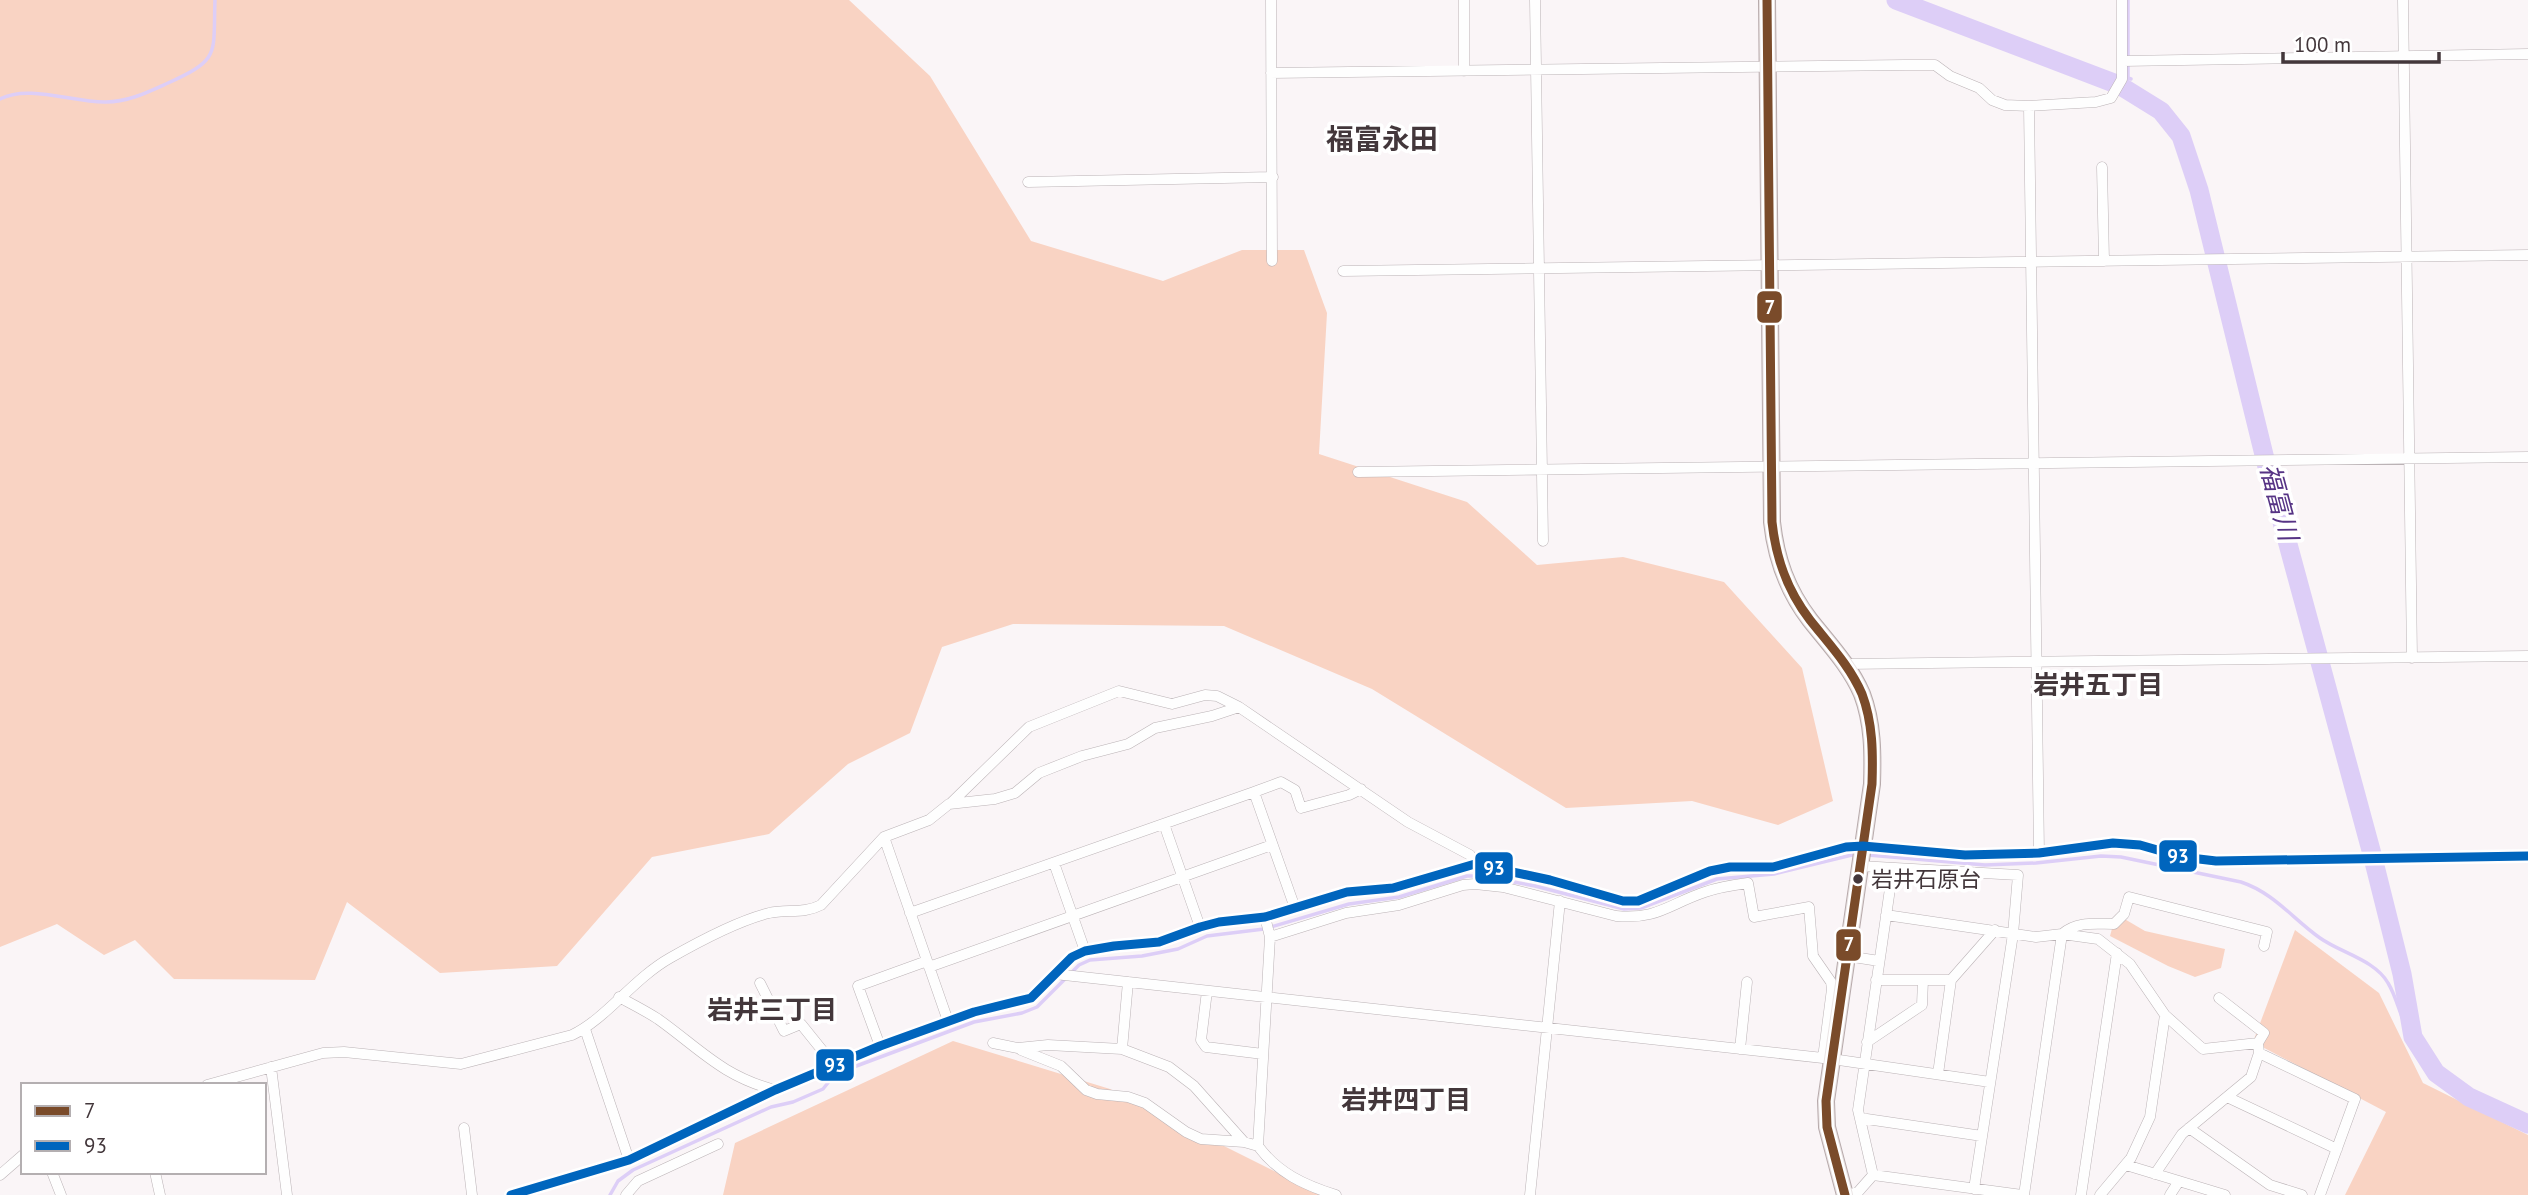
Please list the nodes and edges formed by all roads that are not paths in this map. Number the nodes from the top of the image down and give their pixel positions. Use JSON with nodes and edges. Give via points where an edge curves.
{"nodes":[{"id":1,"x":1271,"y":0,"type":"edge"},
{"id":2,"x":1464,"y":0,"type":"edge"},
{"id":3,"x":1535,"y":0,"type":"edge"},
{"id":4,"x":1767,"y":0,"type":"edge"},
{"id":5,"x":2122,"y":0,"type":"edge"},
{"id":6,"x":2403,"y":0,"type":"edge"},
{"id":7,"x":2528,"y":54,"type":"edge"},
{"id":8,"x":2405,"y":55,"type":"junction"},
{"id":9,"x":2126,"y":60,"type":"junction"},
{"id":10,"x":1768,"y":66,"type":"junction"},
{"id":11,"x":1536,"y":70,"type":"junction"},
{"id":12,"x":1464,"y":71,"type":"junction"},
{"id":13,"x":1271,"y":73,"type":"junction"},
{"id":14,"x":2029,"y":106,"type":"junction"},
{"id":15,"x":2102,"y":167,"type":"dead end"},
{"id":16,"x":1273,"y":177,"type":"junction"},
{"id":17,"x":1028,"y":182,"type":"dead end"},
{"id":18,"x":2528,"y":255,"type":"edge"},
{"id":19,"x":2407,"y":256,"type":"junction"},
{"id":20,"x":1272,"y":261,"type":"dead end"},
{"id":21,"x":2104,"y":261,"type":"junction"},
{"id":22,"x":2032,"y":262,"type":"junction"},
{"id":23,"x":1770,"y":267,"type":"junction"},
{"id":24,"x":1540,"y":268,"type":"junction"},
{"id":25,"x":1343,"y":271,"type":"dead end"},
{"id":26,"x":2528,"y":457,"type":"edge"},
{"id":27,"x":2410,"y":458,"type":"junction"},
{"id":28,"x":2035,"y":463,"type":"junction"},
{"id":29,"x":1771,"y":466,"type":"junction"},
{"id":30,"x":1543,"y":470,"type":"junction"},
{"id":31,"x":1358,"y":472,"type":"dead end"},
{"id":32,"x":1544,"y":541,"type":"dead end"},
{"id":33,"x":2528,"y":656,"type":"edge"},
{"id":34,"x":2412,"y":658,"type":"junction"},
{"id":35,"x":2038,"y":663,"type":"junction"},
{"id":36,"x":1846,"y":664,"type":"junction"},
{"id":37,"x":1239,"y":707,"type":"junction"},
{"id":38,"x":1360,"y":789,"type":"junction"},
{"id":39,"x":1254,"y":792,"type":"junction"},
{"id":40,"x":949,"y":804,"type":"junction"},
{"id":41,"x":1164,"y":824,"type":"junction"},
{"id":42,"x":884,"y":837,"type":"junction"},
{"id":43,"x":1272,"y":845,"type":"junction"},
{"id":44,"x":2039,"y":853,"type":"junction"},
{"id":45,"x":1862,"y":856,"type":"junction"},
{"id":46,"x":2528,"y":856,"type":"edge"},
{"id":47,"x":1054,"y":863,"type":"junction"},
{"id":48,"x":1475,"y":864,"type":"junction"},
{"id":49,"x":1893,"y":868,"type":"junction"},
{"id":50,"x":1182,"y":877,"type":"junction"},
{"id":51,"x":1560,"y":901,"type":"junction"},
{"id":52,"x":1294,"y":908,"type":"junction"},
{"id":53,"x":911,"y":913,"type":"junction"},
{"id":54,"x":1886,"y":915,"type":"junction"},
{"id":55,"x":1073,"y":916,"type":"junction"},
{"id":56,"x":1200,"y":927,"type":"junction"},
{"id":57,"x":1268,"y":928,"type":"junction"},
{"id":58,"x":1995,"y":930,"type":"junction"},
{"id":59,"x":2013,"y":934,"type":"junction"},
{"id":60,"x":2062,"y":934,"type":"junction"},
{"id":61,"x":2264,"y":946,"type":"dead end"},
{"id":62,"x":1085,"y":951,"type":"junction"},
{"id":63,"x":2117,"y":953,"type":"junction"},
{"id":64,"x":1847,"y":956,"type":"junction"},
{"id":65,"x":1879,"y":961,"type":"junction"},
{"id":66,"x":928,"y":964,"type":"junction"},
{"id":67,"x":1060,"y":974,"type":"junction"},
{"id":68,"x":1876,"y":980,"type":"junction"},
{"id":69,"x":1923,"y":980,"type":"junction"},
{"id":70,"x":1951,"y":980,"type":"junction"},
{"id":71,"x":1128,"y":982,"type":"junction"},
{"id":72,"x":1747,"y":982,"type":"dead end"},
{"id":73,"x":760,"y":983,"type":"dead end"},
{"id":74,"x":1207,"y":991,"type":"junction"},
{"id":75,"x":619,"y":997,"type":"junction"},
{"id":76,"x":1267,"y":997,"type":"junction"},
{"id":77,"x":2219,"y":998,"type":"dead end"},
{"id":78,"x":2165,"y":1015,"type":"junction"},
{"id":79,"x":948,"y":1021,"type":"junction"},
{"id":80,"x":1547,"y":1028,"type":"junction"},
{"id":81,"x":585,"y":1029,"type":"junction"},
{"id":82,"x":1867,"y":1042,"type":"junction"},
{"id":83,"x":993,"y":1043,"type":"dead end"},
{"id":84,"x":880,"y":1046,"type":"junction"},
{"id":85,"x":1018,"y":1048,"type":"junction"},
{"id":86,"x":2259,"y":1048,"type":"junction"},
{"id":87,"x":1122,"y":1049,"type":"junction"},
{"id":88,"x":1740,"y":1049,"type":"junction"},
{"id":89,"x":1263,"y":1054,"type":"junction"},
{"id":90,"x":1827,"y":1059,"type":"junction"},
{"id":91,"x":834,"y":1065,"type":"junction"},
{"id":92,"x":1864,"y":1065,"type":"junction"},
{"id":93,"x":271,"y":1067,"type":"junction"},
{"id":94,"x":1938,"y":1074,"type":"junction"},
{"id":95,"x":1990,"y":1082,"type":"junction"},
{"id":96,"x":214,"y":1083,"type":"edge"},
{"id":97,"x":775,"y":1090,"type":"junction"},
{"id":98,"x":2227,"y":1097,"type":"junction"},
{"id":99,"x":1860,"y":1118,"type":"junction"},
{"id":100,"x":464,"y":1128,"type":"dead end"},
{"id":101,"x":2189,"y":1128,"type":"junction"},
{"id":102,"x":1982,"y":1136,"type":"junction"},
{"id":103,"x":1244,"y":1142,"type":"junction"},
{"id":104,"x":718,"y":1144,"type":"dead end"},
{"id":105,"x":1258,"y":1146,"type":"junction"},
{"id":106,"x":2337,"y":1149,"type":"junction"},
{"id":107,"x":21,"y":1157,"type":"edge"},
{"id":108,"x":629,"y":1160,"type":"junction"},
{"id":109,"x":2126,"y":1165,"type":"junction"},
{"id":110,"x":53,"y":1174,"type":"edge"},
{"id":111,"x":155,"y":1174,"type":"edge"},
{"id":112,"x":2155,"y":1174,"type":"junction"},
{"id":113,"x":0,"y":1175,"type":"edge"},
{"id":114,"x":1873,"y":1175,"type":"junction"},
{"id":115,"x":2179,"y":1181,"type":"junction"},
{"id":116,"x":1974,"y":1189,"type":"junction"},
{"id":117,"x":2268,"y":1190,"type":"edge"},
{"id":118,"x":630,"y":1194,"type":"edge"},
{"id":119,"x":1852,"y":1194,"type":"edge"},
{"id":120,"x":61,"y":1195,"type":"edge"},
{"id":121,"x":160,"y":1195,"type":"edge"},
{"id":122,"x":288,"y":1195,"type":"edge"},
{"id":123,"x":472,"y":1195,"type":"edge"},
{"id":124,"x":511,"y":1195,"type":"edge"},
{"id":125,"x":1336,"y":1195,"type":"edge"},
{"id":126,"x":1530,"y":1195,"type":"edge"},
{"id":127,"x":1536,"y":1195,"type":"edge"},
{"id":128,"x":2023,"y":1195,"type":"edge"},
{"id":129,"x":2081,"y":1195,"type":"edge"},
{"id":130,"x":2100,"y":1195,"type":"edge"},
{"id":131,"x":2170,"y":1195,"type":"edge"},
{"id":132,"x":2225,"y":1195,"type":"edge"},
{"id":133,"x":2302,"y":1195,"type":"edge"},
{"id":134,"x":2320,"y":1195,"type":"edge"}],
"edges":[{"from":1,"to":13,"type":"street"},
{"from":2,"to":12,"type":"street"},
{"from":3,"to":11,"type":"street"},
{"from":4,"to":10,"type":"main road"},
{"from":5,"to":9,"type":"street"},
{"from":6,"to":8,"type":"street"},
{"from":7,"to":8,"type":"street"},
{"from":8,"to":9,"type":"street"},
{"from":8,"to":19,"type":"street"},
{"from":9,"to":14,"type":"street","via":[[2121,83],[2111,98]]},
{"from":10,"to":11,"type":"street"},
{"from":10,"to":14,"type":"street","via":[[1930,63],[1979,88],[1992,100]]},
{"from":10,"to":23,"type":"main road"},
{"from":11,"to":12,"type":"street"},
{"from":11,"to":24,"type":"street"},
{"from":12,"to":13,"type":"street"},
{"from":13,"to":16,"type":"street"},
{"from":14,"to":22,"type":"street"},
{"from":15,"to":21,"type":"street"},
{"from":16,"to":17,"type":"street"},
{"from":16,"to":20,"type":"street"},
{"from":18,"to":19,"type":"street"},
{"from":19,"to":21,"type":"street"},
{"from":19,"to":27,"type":"street"},
{"from":21,"to":22,"type":"street"},
{"from":22,"to":23,"type":"street"},
{"from":22,"to":28,"type":"street"},
{"from":23,"to":24,"type":"street"},
{"from":23,"to":29,"type":"main road"},
{"from":24,"to":25,"type":"street"},
{"from":24,"to":30,"type":"street"},
{"from":26,"to":27,"type":"street"},
{"from":27,"to":28,"type":"street"},
{"from":27,"to":34,"type":"street"},
{"from":28,"to":29,"type":"street"},
{"from":28,"to":35,"type":"street"},
{"from":29,"to":30,"type":"street"},
{"from":29,"to":36,"type":"main road","via":[[1774,542],[1784,578]]},
{"from":30,"to":31,"type":"street"},
{"from":30,"to":32,"type":"street"},
{"from":33,"to":34,"type":"street"},
{"from":34,"to":35,"type":"street"},
{"from":35,"to":36,"type":"street"},
{"from":35,"to":44,"type":"street"},
{"from":36,"to":45,"type":"main road","via":[[1862,695],[1873,749]]},
{"from":37,"to":38,"type":"street"},
{"from":37,"to":40,"type":"street","via":[[1155,727],[1128,744],[1039,773],[1016,793]]},
{"from":37,"to":40,"type":"street","via":[[1217,695],[1172,704],[1119,691],[1029,727]]},
{"from":38,"to":39,"type":"street","via":[[1301,808],[1295,790],[1281,782]]},
{"from":38,"to":48,"type":"street","via":[[1408,822],[1471,855]]},
{"from":39,"to":41,"type":"street"},
{"from":39,"to":43,"type":"street"},
{"from":40,"to":42,"type":"street","via":[[929,820]]},
{"from":41,"to":47,"type":"street"},
{"from":41,"to":50,"type":"street"},
{"from":42,"to":53,"type":"street"},
{"from":42,"to":75,"type":"street","via":[[821,905],[809,912],[771,913],[751,919],[669,958]]},
{"from":43,"to":50,"type":"street"},
{"from":43,"to":52,"type":"street"},
{"from":44,"to":45,"type":"street"},
{"from":44,"to":46,"type":"street","via":[[2113,843],[2216,862]]},
{"from":45,"to":48,"type":"street","via":[[1846,847],[1773,867],[1710,871],[1638,901]]},
{"from":45,"to":49,"type":"street"},
{"from":45,"to":64,"type":"main road"},
{"from":47,"to":53,"type":"street"},
{"from":47,"to":55,"type":"street"},
{"from":48,"to":52,"type":"street","via":[[1393,888],[1347,892]]},
{"from":49,"to":54,"type":"street"},
{"from":49,"to":59,"type":"street","via":[[2018,875]]},
{"from":50,"to":55,"type":"street"},
{"from":50,"to":56,"type":"street"},
{"from":51,"to":57,"type":"street","via":[[1503,887],[1463,884],[1399,905]]},
{"from":51,"to":80,"type":"street"},
{"from":51,"to":90,"type":"street","via":[[1616,916],[1647,916],[1703,892],[1748,883],[1754,917],[1809,907],[1813,956],[1832,989]]},
{"from":52,"to":57,"type":"street"},
{"from":53,"to":66,"type":"street"},
{"from":54,"to":58,"type":"street"},
{"from":54,"to":65,"type":"street"},
{"from":55,"to":62,"type":"street"},
{"from":55,"to":66,"type":"street"},
{"from":56,"to":57,"type":"street","via":[[1219,922]]},
{"from":56,"to":62,"type":"street","via":[[1159,943]]},
{"from":57,"to":76,"type":"street"},
{"from":58,"to":59,"type":"street"},
{"from":58,"to":70,"type":"street"},
{"from":59,"to":60,"type":"street"},
{"from":59,"to":95,"type":"street"},
{"from":60,"to":61,"type":"street","via":[[2082,924],[2114,924],[2123,916],[2129,897],[2267,932]]},
{"from":60,"to":63,"type":"street","via":[[2098,939]]},
{"from":60,"to":128,"type":"street"},
{"from":62,"to":67,"type":"street","via":[[1072,957]]},
{"from":63,"to":78,"type":"street","via":[[2130,964]]},
{"from":63,"to":129,"type":"street"},
{"from":64,"to":65,"type":"street"},
{"from":64,"to":90,"type":"main road"},
{"from":65,"to":68,"type":"street"},
{"from":66,"to":79,"type":"street"},
{"from":66,"to":84,"type":"street","via":[[858,986]]},
{"from":67,"to":71,"type":"street"},
{"from":67,"to":79,"type":"street","via":[[1031,999]]},
{"from":68,"to":69,"type":"street"},
{"from":68,"to":82,"type":"street"},
{"from":69,"to":70,"type":"street"},
{"from":69,"to":82,"type":"street","via":[[1922,1005]]},
{"from":70,"to":94,"type":"street"},
{"from":71,"to":74,"type":"street"},
{"from":71,"to":87,"type":"street"},
{"from":72,"to":88,"type":"street"},
{"from":73,"to":91,"type":"street","via":[[784,1031],[801,1024]]},
{"from":74,"to":76,"type":"street"},
{"from":74,"to":89,"type":"street","via":[[1201,1040],[1206,1047]]},
{"from":75,"to":81,"type":"street"},
{"from":75,"to":97,"type":"street","via":[[656,1018],[723,1070]]},
{"from":76,"to":80,"type":"street"},
{"from":76,"to":89,"type":"street"},
{"from":77,"to":86,"type":"street","via":[[2264,1033]]},
{"from":78,"to":86,"type":"street","via":[[2203,1049]]},
{"from":78,"to":109,"type":"street","via":[[2150,1117]]},
{"from":79,"to":84,"type":"street"},
{"from":80,"to":88,"type":"street"},
{"from":80,"to":126,"type":"street"},
{"from":81,"to":93,"type":"street","via":[[461,1064],[344,1052]]},
{"from":81,"to":108,"type":"street"},
{"from":82,"to":92,"type":"street"},
{"from":83,"to":85,"type":"street"},
{"from":84,"to":91,"type":"street"},
{"from":85,"to":87,"type":"street"},
{"from":85,"to":103,"type":"street","via":[[1061,1066],[1086,1090],[1145,1103],[1201,1139]]},
{"from":86,"to":98,"type":"street","via":[[2251,1077]]},
{"from":86,"to":106,"type":"street","via":[[2355,1099]]},
{"from":87,"to":103,"type":"street","via":[[1169,1067],[1194,1086]]},
{"from":88,"to":90,"type":"street"},
{"from":89,"to":105,"type":"street"},
{"from":90,"to":92,"type":"street"},
{"from":90,"to":119,"type":"main road","via":[[1827,1127]]},
{"from":91,"to":97,"type":"street"},
{"from":92,"to":94,"type":"street"},
{"from":92,"to":99,"type":"street","via":[[1857,1110]]},
{"from":93,"to":96,"type":"street"},
{"from":93,"to":122,"type":"street"},
{"from":94,"to":95,"type":"street"},
{"from":95,"to":102,"type":"street"},
{"from":97,"to":108,"type":"street"},
{"from":98,"to":101,"type":"street"},
{"from":98,"to":106,"type":"street"},
{"from":99,"to":102,"type":"street"},
{"from":99,"to":114,"type":"street"},
{"from":100,"to":123,"type":"street"},
{"from":101,"to":112,"type":"street"},
{"from":101,"to":117,"type":"street"},
{"from":102,"to":116,"type":"street"},
{"from":103,"to":105,"type":"street"},
{"from":104,"to":118,"type":"street","via":[[638,1181]]},
{"from":105,"to":125,"type":"street","via":[[1281,1171]]},
{"from":106,"to":134,"type":"street"},
{"from":107,"to":113,"type":"street"},
{"from":108,"to":124,"type":"street"},
{"from":109,"to":112,"type":"street"},
{"from":109,"to":130,"type":"street"},
{"from":110,"to":120,"type":"street"},
{"from":111,"to":121,"type":"street"},
{"from":112,"to":115,"type":"street"},
{"from":114,"to":116,"type":"street"},
{"from":114,"to":119,"type":"street"},
{"from":115,"to":131,"type":"street"},
{"from":115,"to":132,"type":"street"},
{"from":116,"to":128,"type":"street"},
{"from":117,"to":133,"type":"street"},
{"from":126,"to":127,"type":"street"}]}
